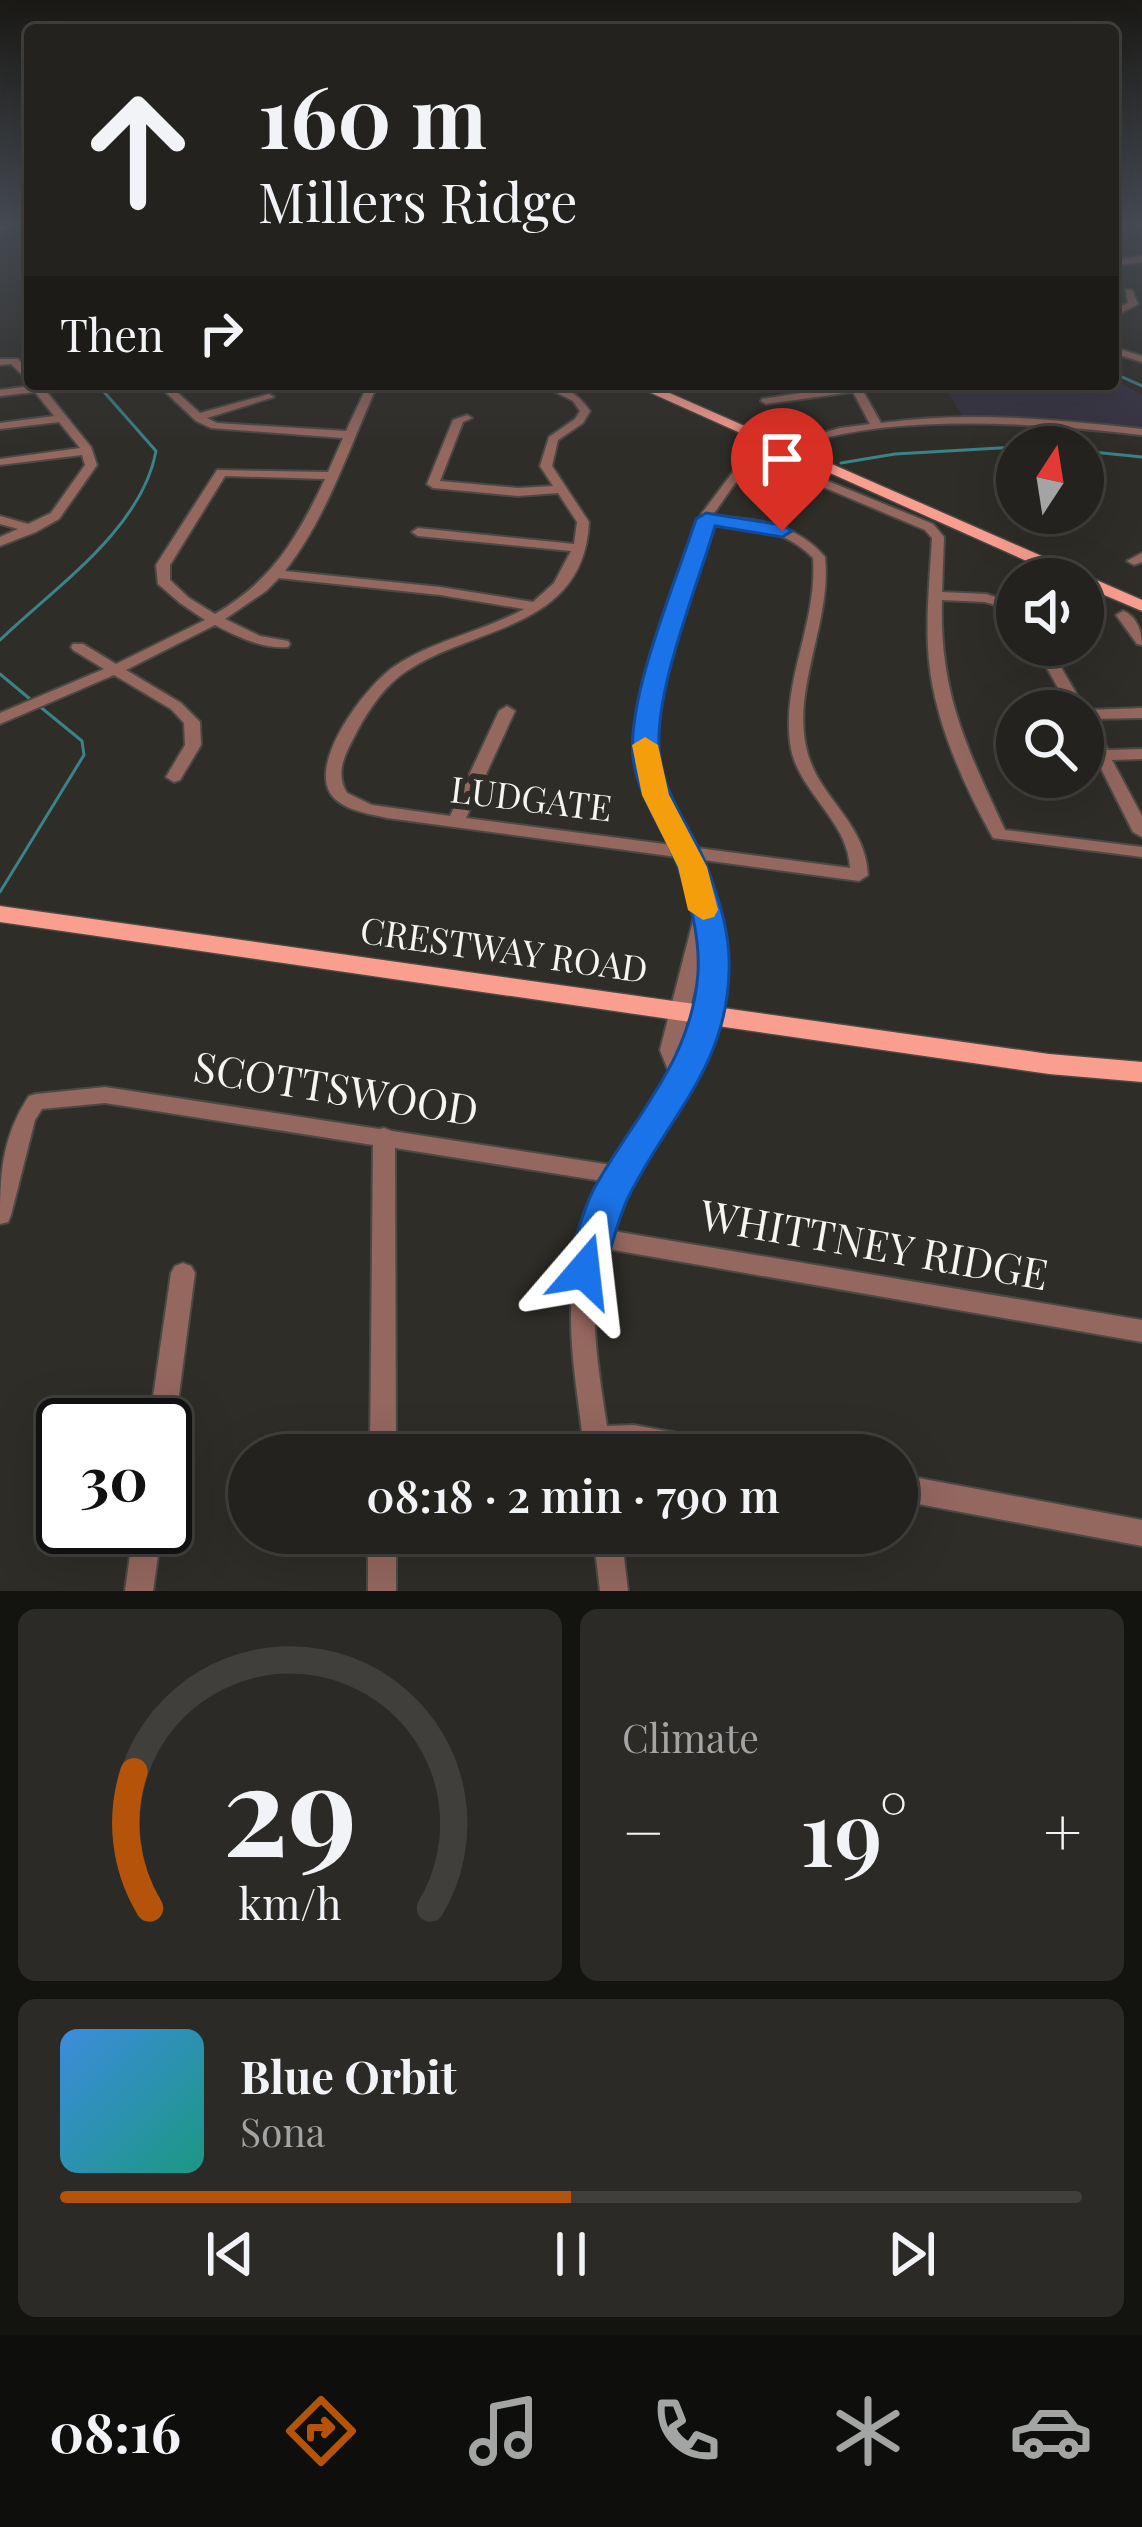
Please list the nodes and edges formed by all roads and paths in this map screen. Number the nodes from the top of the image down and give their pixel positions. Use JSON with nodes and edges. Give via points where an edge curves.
{"nodes":[{"id":1,"x":39,"y":390,"type":"edge"},
{"id":2,"x":168,"y":390,"type":"edge"},
{"id":3,"x":370,"y":390,"type":"edge"},
{"id":4,"x":559,"y":390,"type":"edge"},
{"id":5,"x":652,"y":390,"type":"edge"},
{"id":6,"x":831,"y":390,"type":"edge"},
{"id":7,"x":857,"y":390,"type":"edge"},
{"id":8,"x":269,"y":397,"type":"dead end"},
{"id":9,"x":766,"y":401,"type":"dead end"},
{"id":10,"x":62,"y":418,"type":"junction"},
{"id":11,"x":198,"y":418,"type":"junction"},
{"id":12,"x":467,"y":418,"type":"dead end"},
{"id":13,"x":0,"y":426,"type":"edge"},
{"id":14,"x":877,"y":426,"type":"junction"},
{"id":15,"x":1142,"y":432,"type":"edge"},
{"id":16,"x":349,"y":435,"type":"junction"},
{"id":17,"x":786,"y":447,"type":"junction"},
{"id":18,"x":87,"y":451,"type":"junction"},
{"id":19,"x":0,"y":462,"type":"edge"},
{"id":20,"x":330,"y":476,"type":"junction"},
{"id":21,"x":813,"y":479,"type":"dead end"},
{"id":22,"x":560,"y":489,"type":"junction"},
{"id":23,"x":706,"y":519,"type":"junction"},
{"id":24,"x":0,"y":520,"type":"edge"},
{"id":25,"x":32,"y":529,"type":"junction"},
{"id":26,"x":418,"y":532,"type":"dead end"},
{"id":27,"x":0,"y":542,"type":"edge"},
{"id":28,"x":577,"y":548,"type":"junction"},
{"id":29,"x":276,"y":574,"type":"junction"},
{"id":30,"x":937,"y":596,"type":"junction"},
{"id":31,"x":996,"y":601,"type":"edge"},
{"id":32,"x":1142,"y":606,"type":"edge"},
{"id":33,"x":536,"y":608,"type":"junction"},
{"id":34,"x":1124,"y":615,"type":"dead end"},
{"id":35,"x":217,"y":619,"type":"junction"},
{"id":36,"x":1142,"y":641,"type":"edge"},
{"id":37,"x":283,"y":644,"type":"dead end"},
{"id":38,"x":78,"y":647,"type":"dead end"},
{"id":39,"x":112,"y":668,"type":"junction"},
{"id":40,"x":507,"y":711,"type":"dead end"},
{"id":41,"x":1142,"y":713,"type":"edge"},
{"id":42,"x":1104,"y":714,"type":"edge"},
{"id":43,"x":0,"y":719,"type":"edge"},
{"id":44,"x":1142,"y":754,"type":"edge"},
{"id":45,"x":1104,"y":755,"type":"edge"},
{"id":46,"x":1104,"y":757,"type":"edge"},
{"id":47,"x":174,"y":777,"type":"dead end"},
{"id":48,"x":457,"y":822,"type":"junction"},
{"id":49,"x":1142,"y":832,"type":"edge"},
{"id":50,"x":686,"y":852,"type":"junction"},
{"id":51,"x":1142,"y":852,"type":"edge"},
{"id":52,"x":704,"y":913,"type":"junction"},
{"id":53,"x":0,"y":914,"type":"edge"},
{"id":54,"x":689,"y":967,"type":"junction"},
{"id":55,"x":714,"y":970,"type":"junction"},
{"id":56,"x":679,"y":1011,"type":"junction"},
{"id":57,"x":707,"y":1015,"type":"junction"},
{"id":58,"x":1142,"y":1072,"type":"edge"},
{"id":59,"x":681,"y":1078,"type":"junction"},
{"id":60,"x":384,"y":1136,"type":"junction"},
{"id":61,"x":621,"y":1175,"type":"junction"},
{"id":62,"x":0,"y":1215,"type":"edge"},
{"id":63,"x":593,"y":1237,"type":"junction"},
{"id":64,"x":183,"y":1273,"type":"dead end"},
{"id":65,"x":1142,"y":1331,"type":"edge"},
{"id":66,"x":166,"y":1398,"type":"edge"},
{"id":67,"x":382,"y":1434,"type":"edge"},
{"id":68,"x":596,"y":1434,"type":"edge"},
{"id":69,"x":918,"y":1491,"type":"edge"},
{"id":70,"x":1142,"y":1533,"type":"edge"},
{"id":71,"x":144,"y":1554,"type":"edge"},
{"id":72,"x":382,"y":1554,"type":"edge"},
{"id":73,"x":610,"y":1554,"type":"edge"},
{"id":74,"x":139,"y":1591,"type":"edge"},
{"id":75,"x":382,"y":1591,"type":"edge"},
{"id":76,"x":614,"y":1591,"type":"edge"}],
"edges":[{"from":1,"to":10,"type":"street"},
{"from":2,"to":11,"type":"street"},
{"from":3,"to":16,"type":"street"},
{"from":4,"to":22,"type":"street","via":[[585,411],[551,442],[547,471]]},
{"from":5,"to":17,"type":"main road"},
{"from":6,"to":9,"type":"street"},
{"from":7,"to":14,"type":"street"},
{"from":8,"to":11,"type":"street"},
{"from":10,"to":13,"type":"street"},
{"from":10,"to":18,"type":"street"},
{"from":11,"to":16,"type":"street","via":[[232,430]]},
{"from":12,"to":22,"type":"street","via":[[458,420],[433,484]]},
{"from":14,"to":15,"type":"street","via":[[1031,420]]},
{"from":14,"to":17,"type":"street"},
{"from":16,"to":20,"type":"street"},
{"from":17,"to":23,"type":"street","via":[[730,480]]},
{"from":17,"to":32,"type":"main road"},
{"from":18,"to":19,"type":"street"},
{"from":18,"to":25,"type":"street","via":[[91,465],[81,484]]},
{"from":20,"to":29,"type":"street"},
{"from":20,"to":35,"type":"street","via":[[221,472],[162,570],[171,592]]},
{"from":21,"to":30,"type":"street","via":[[928,527],[943,552]]},
{"from":22,"to":28,"type":"street","via":[[584,522]]},
{"from":23,"to":50,"type":"street","via":[[645,739],[656,795]]},
{"from":23,"to":50,"type":"street","name":"LUDGATE","via":[[774,528],[818,557],[796,729],[816,790],[856,846],[859,874]]},
{"from":24,"to":25,"type":"street"},
{"from":25,"to":27,"type":"street"},
{"from":26,"to":28,"type":"street"},
{"from":28,"to":33,"type":"street","via":[[561,583]]},
{"from":29,"to":33,"type":"street"},
{"from":29,"to":35,"type":"street"},
{"from":30,"to":31,"type":"street"},
{"from":30,"to":51,"type":"street","via":[[944,704],[999,834]]},
{"from":33,"to":48,"type":"street","name":"LUDGATE","via":[[413,661],[384,682],[331,764],[340,795],[372,811]]},
{"from":34,"to":36,"type":"street"},
{"from":35,"to":37,"type":"street","via":[[265,644]]},
{"from":35,"to":39,"type":"street"},
{"from":38,"to":39,"type":"street"},
{"from":39,"to":43,"type":"street"},
{"from":39,"to":47,"type":"street","via":[[192,722],[193,746]]},
{"from":40,"to":48,"type":"street"},
{"from":41,"to":42,"type":"street"},
{"from":44,"to":45,"type":"street"},
{"from":46,"to":49,"type":"street"},
{"from":48,"to":50,"type":"street","name":"LUDGATE"},
{"from":50,"to":52,"type":"street"},
{"from":52,"to":54,"type":"street"},
{"from":52,"to":55,"type":"street","via":[[713,925]]},
{"from":53,"to":56,"type":"main road","name":"CRESTWAY ROAD"},
{"from":54,"to":55,"type":"street"},
{"from":54,"to":56,"type":"street"},
{"from":55,"to":57,"type":"street"},
{"from":56,"to":57,"type":"main road","name":"CRESTWAY ROAD"},
{"from":56,"to":59,"type":"street","via":[[670,1050]]},
{"from":57,"to":58,"type":"main road","name":"CRESTWAY ROAD"},
{"from":57,"to":59,"type":"street"},
{"from":59,"to":61,"type":"street"},
{"from":60,"to":61,"type":"street","name":"SCOTTSWOOD"},
{"from":60,"to":62,"type":"street","name":"SCOTTSWOOD","via":[[140,1097],[36,1102]]},
{"from":60,"to":67,"type":"street"},
{"from":61,"to":63,"type":"street"},
{"from":63,"to":65,"type":"street","name":"WHITTNEY RIDGE"},
{"from":63,"to":68,"type":"street","via":[[582,1298]]},
{"from":64,"to":66,"type":"street"},
{"from":69,"to":70,"type":"street"},
{"from":71,"to":74,"type":"street"},
{"from":72,"to":75,"type":"street"},
{"from":73,"to":76,"type":"street"}]}
